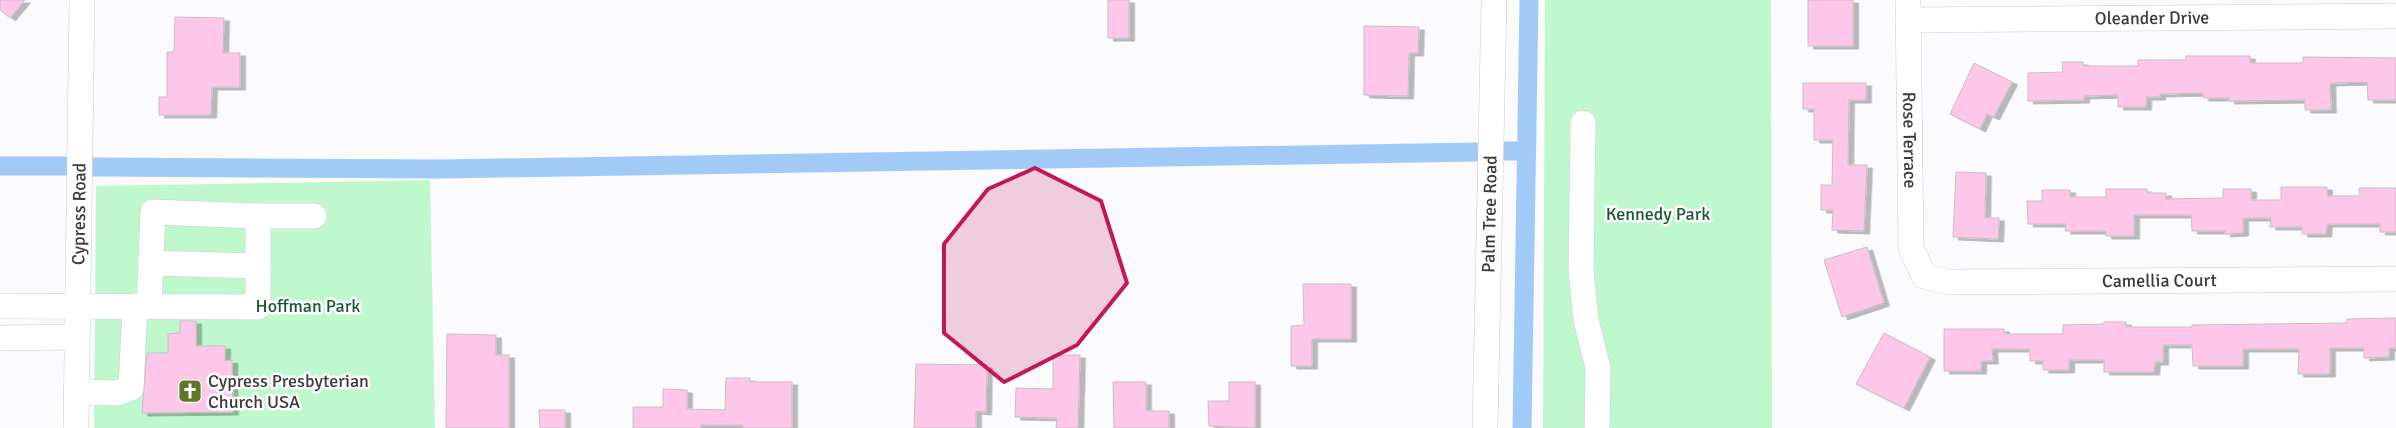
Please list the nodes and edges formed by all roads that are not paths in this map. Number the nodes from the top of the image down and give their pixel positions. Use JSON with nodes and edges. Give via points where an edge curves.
{"nodes":[{"id":1,"x":82,"y":0,"type":"edge"},
{"id":2,"x":1494,"y":0,"type":"edge"},
{"id":3,"x":1908,"y":10,"type":"edge"},
{"id":4,"x":2396,"y":16,"type":"edge"},
{"id":5,"x":1583,"y":123,"type":"dead end"},
{"id":6,"x":258,"y":216,"type":"junction"},
{"id":7,"x":314,"y":216,"type":"dead end"},
{"id":8,"x":151,"y":263,"type":"junction"},
{"id":9,"x":258,"y":266,"type":"junction"},
{"id":10,"x":1924,"y":276,"type":"joint"},
{"id":11,"x":2396,"y":279,"type":"edge"},
{"id":12,"x":0,"y":306,"type":"edge"},
{"id":13,"x":78,"y":306,"type":"junction"},
{"id":14,"x":142,"y":306,"type":"junction"},
{"id":15,"x":77,"y":337,"type":"junction"},
{"id":16,"x":0,"y":338,"type":"edge"},
{"id":17,"x":76,"y":392,"type":"junction"},
{"id":18,"x":76,"y":428,"type":"edge"},
{"id":19,"x":1485,"y":428,"type":"edge"},
{"id":20,"x":1597,"y":428,"type":"edge"}],
"edges":[{"from":1,"to":13,"type":"street","name":"Cypress Road"},
{"from":2,"to":19,"type":"street","name":"Palm Tree Road"},
{"from":3,"to":4,"type":"street","name":"Oleander Drive"},
{"from":3,"to":10,"type":"street","name":"Rose Terrace","via":[[1911,248]]},
{"from":5,"to":20,"type":"street","via":[[1582,271],[1586,320],[1598,368]]},
{"from":6,"to":7,"type":"street"},
{"from":6,"to":8,"type":"street","via":[[153,212]]},
{"from":6,"to":9,"type":"street"},
{"from":8,"to":9,"type":"street"},
{"from":8,"to":14,"type":"street"},
{"from":9,"to":14,"type":"street","via":[[258,307]]},
{"from":10,"to":11,"type":"street","name":"Camellia Court","via":[[1948,282]]},
{"from":12,"to":13,"type":"street"},
{"from":13,"to":14,"type":"street"},
{"from":13,"to":15,"type":"street","name":"Cypress Road"},
{"from":14,"to":17,"type":"street","via":[[131,388],[117,393]]},
{"from":15,"to":16,"type":"street"},
{"from":15,"to":17,"type":"street","name":"Cypress Road"},
{"from":17,"to":18,"type":"street","name":"Cypress Road"}]}
